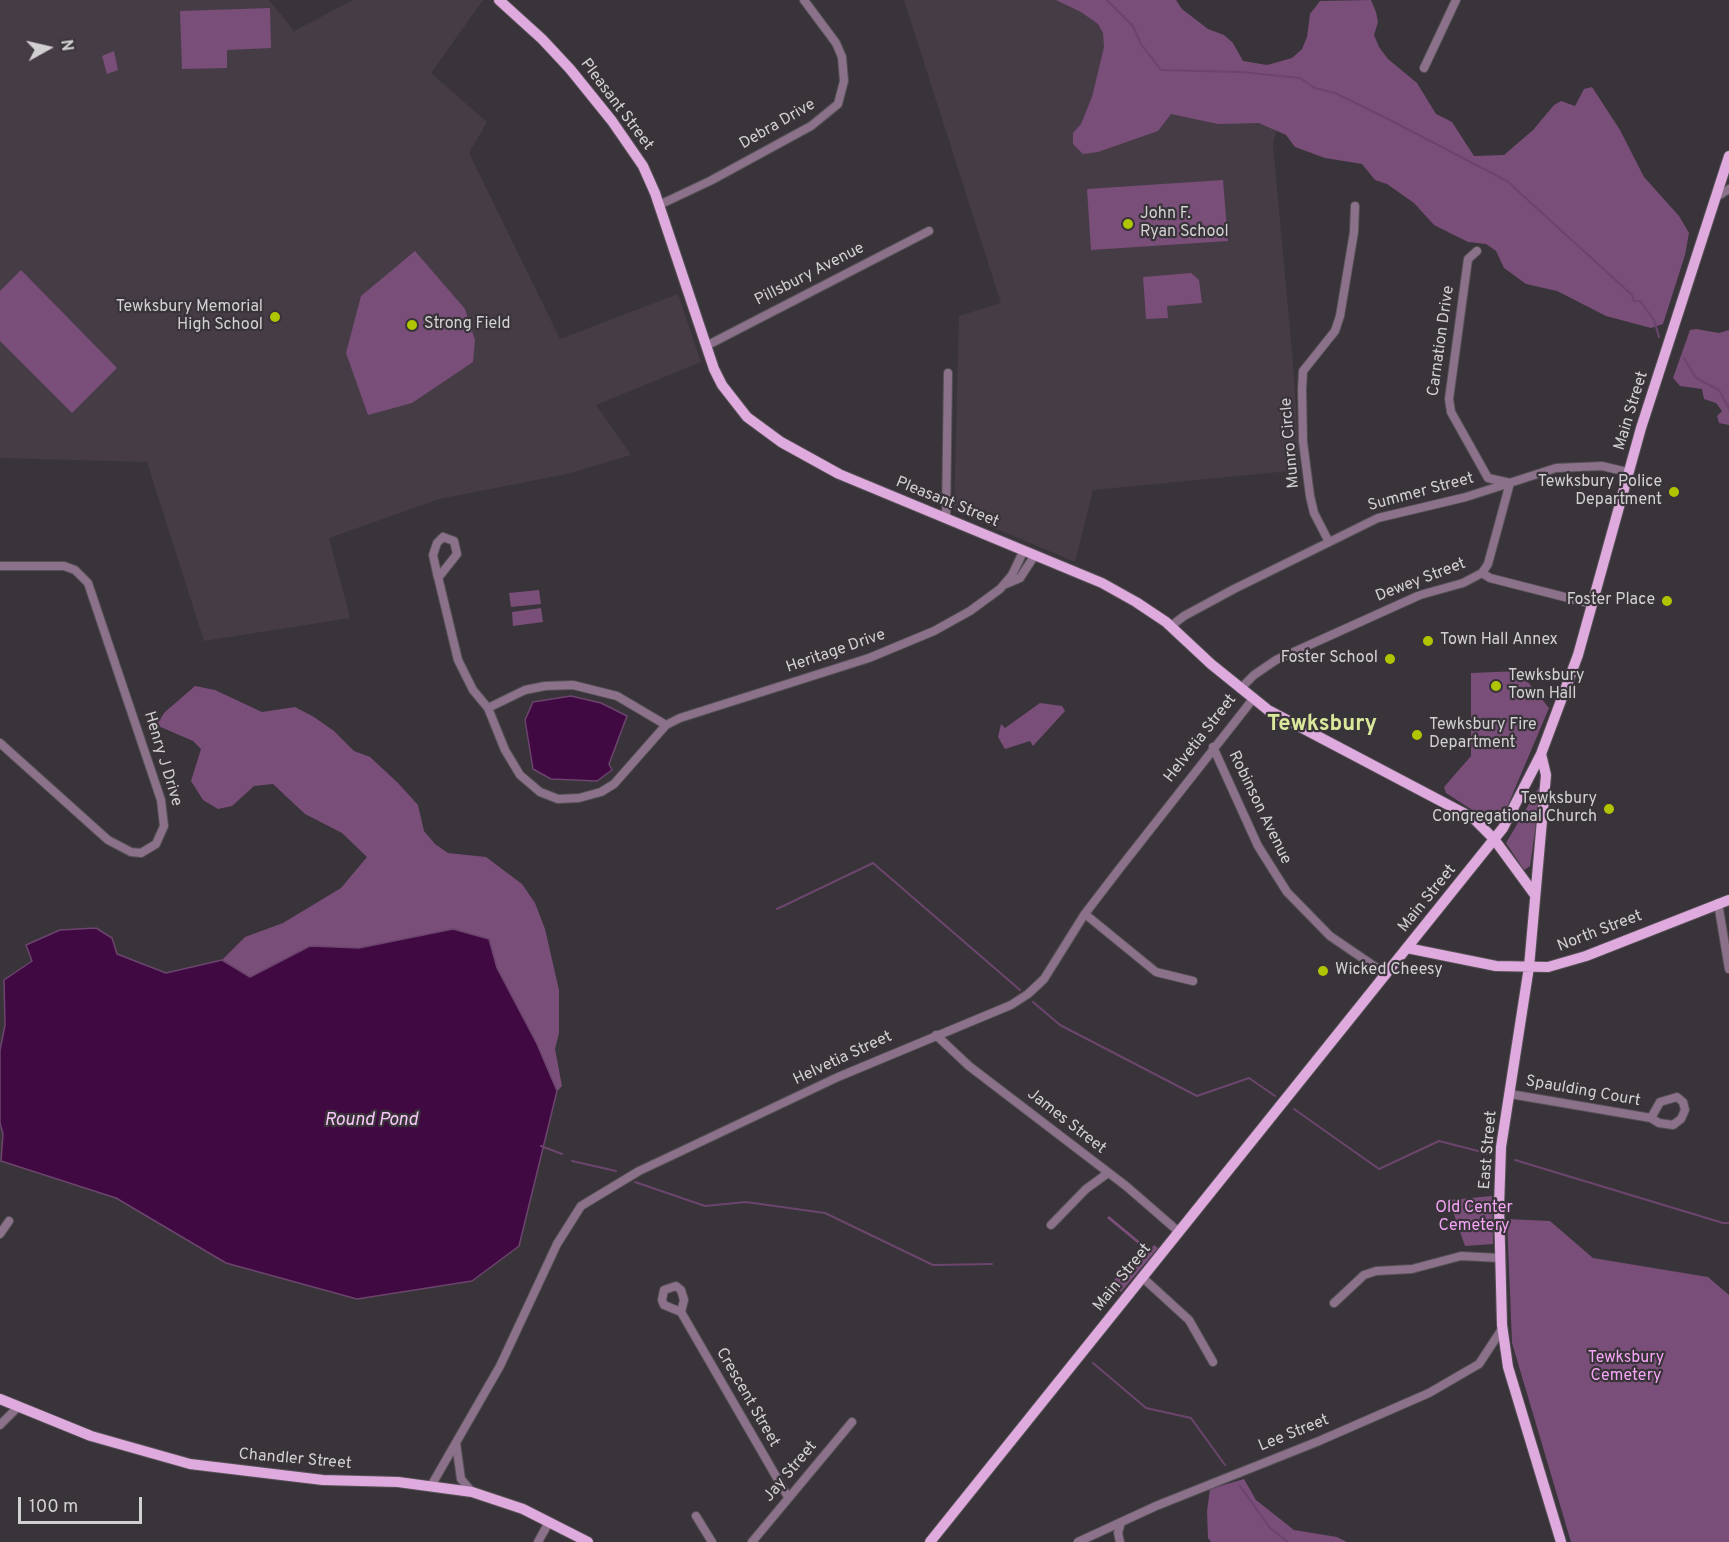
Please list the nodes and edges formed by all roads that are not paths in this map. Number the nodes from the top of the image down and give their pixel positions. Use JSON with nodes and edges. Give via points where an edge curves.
{"nodes":[{"id":1,"x":499,"y":0,"type":"edge"},
{"id":2,"x":804,"y":0,"type":"edge"},
{"id":3,"x":1456,"y":0,"type":"edge"},
{"id":4,"x":1424,"y":68,"type":"dead end"},
{"id":5,"x":1729,"y":156,"type":"edge"},
{"id":6,"x":1729,"y":189,"type":"edge"},
{"id":7,"x":1718,"y":196,"type":"junction"},
{"id":8,"x":659,"y":205,"type":"junction"},
{"id":9,"x":1355,"y":206,"type":"dead end"},
{"id":10,"x":929,"y":231,"type":"dead end"},
{"id":11,"x":1477,"y":251,"type":"dead end"},
{"id":12,"x":706,"y":346,"type":"junction"},
{"id":13,"x":948,"y":373,"type":"dead end"},
{"id":14,"x":1628,"y":475,"type":"junction"},
{"id":15,"x":1510,"y":483,"type":"junction"},
{"id":16,"x":946,"y":518,"type":"junction"},
{"id":17,"x":1329,"y":542,"type":"junction"},
{"id":18,"x":1029,"y":552,"type":"junction"},
{"id":19,"x":0,"y":566,"type":"edge"},
{"id":20,"x":1482,"y":573,"type":"junction"},
{"id":21,"x":439,"y":580,"type":"dead end"},
{"id":22,"x":1592,"y":604,"type":"junction"},
{"id":23,"x":1171,"y":626,"type":"junction"},
{"id":24,"x":1240,"y":689,"type":"junction"},
{"id":25,"x":1253,"y":699,"type":"junction"},
{"id":26,"x":488,"y":708,"type":"junction"},
{"id":27,"x":666,"y":725,"type":"junction"},
{"id":28,"x":0,"y":743,"type":"edge"},
{"id":29,"x":1213,"y":747,"type":"junction"},
{"id":30,"x":1541,"y":754,"type":"junction"},
{"id":31,"x":1494,"y":839,"type":"junction"},
{"id":32,"x":1534,"y":895,"type":"junction"},
{"id":33,"x":1729,"y":900,"type":"edge"},
{"id":34,"x":1718,"y":903,"type":"junction"},
{"id":35,"x":1085,"y":914,"type":"junction"},
{"id":36,"x":1407,"y":948,"type":"junction"},
{"id":37,"x":1529,"y":967,"type":"junction"},
{"id":38,"x":1729,"y":969,"type":"edge"},
{"id":39,"x":1384,"y":976,"type":"junction"},
{"id":40,"x":1192,"y":981,"type":"dead end"},
{"id":41,"x":936,"y":1035,"type":"junction"},
{"id":42,"x":1510,"y":1094,"type":"junction"},
{"id":43,"x":1651,"y":1118,"type":"dead end"},
{"id":44,"x":1108,"y":1173,"type":"junction"},
{"id":45,"x":9,"y":1221,"type":"dead end"},
{"id":46,"x":1051,"y":1225,"type":"dead end"},
{"id":47,"x":1179,"y":1232,"type":"junction"},
{"id":48,"x":0,"y":1234,"type":"edge"},
{"id":49,"x":1500,"y":1258,"type":"junction"},
{"id":50,"x":1143,"y":1278,"type":"junction"},
{"id":51,"x":1334,"y":1303,"type":"dead end"},
{"id":52,"x":681,"y":1312,"type":"dead end"},
{"id":53,"x":1502,"y":1329,"type":"junction"},
{"id":54,"x":1214,"y":1362,"type":"dead end"},
{"id":55,"x":0,"y":1399,"type":"edge"},
{"id":56,"x":17,"y":1408,"type":"junction"},
{"id":57,"x":852,"y":1422,"type":"dead end"},
{"id":58,"x":0,"y":1425,"type":"edge"},
{"id":59,"x":456,"y":1443,"type":"junction"},
{"id":60,"x":431,"y":1486,"type":"junction"},
{"id":61,"x":472,"y":1492,"type":"junction"},
{"id":62,"x":789,"y":1497,"type":"junction"},
{"id":63,"x":696,"y":1516,"type":"dead end"},
{"id":64,"x":549,"y":1522,"type":"junction"},
{"id":65,"x":1121,"y":1522,"type":"junction"},
{"id":66,"x":538,"y":1542,"type":"edge"},
{"id":67,"x":588,"y":1542,"type":"edge"},
{"id":68,"x":712,"y":1542,"type":"edge"},
{"id":69,"x":752,"y":1542,"type":"edge"},
{"id":70,"x":930,"y":1542,"type":"edge"},
{"id":71,"x":1078,"y":1542,"type":"edge"},
{"id":72,"x":1120,"y":1542,"type":"edge"},
{"id":73,"x":1561,"y":1542,"type":"edge"}],
"edges":[{"from":1,"to":8,"type":"main road","name":"Pleasant Street","via":[[553,49],[612,121],[643,166]]},
{"from":2,"to":8,"type":"street","name":"Debra Drive","via":[[842,57],[844,81],[838,104],[811,126]]},
{"from":3,"to":4,"type":"street"},
{"from":5,"to":7,"type":"main road","name":"Main Street"},
{"from":6,"to":7,"type":"street"},
{"from":7,"to":14,"type":"main road","name":"Main Street"},
{"from":8,"to":12,"type":"main road","name":"Pleasant Street"},
{"from":9,"to":17,"type":"street","name":"Munro Circle","via":[[1341,316],[1335,331],[1307,365],[1302,383],[1303,442],[1310,496]]},
{"from":10,"to":12,"type":"street","name":"Pillsbury Avenue"},
{"from":11,"to":15,"type":"street","name":"Carnation Drive","via":[[1468,260],[1449,407],[1488,478]]},
{"from":12,"to":16,"type":"main road","name":"Pleasant Street","via":[[733,401],[768,433],[832,470]]},
{"from":13,"to":16,"type":"street"},
{"from":14,"to":15,"type":"street","name":"Summer Street","via":[[1614,468],[1568,466]]},
{"from":14,"to":22,"type":"main road","name":"Main Street"},
{"from":15,"to":17,"type":"street","name":"Summer Street","via":[[1378,518]]},
{"from":15,"to":20,"type":"street","via":[[1488,564]]},
{"from":16,"to":18,"type":"main road","name":"Pleasant Street"},
{"from":17,"to":23,"type":"street","name":"Summer Street","via":[[1209,602]]},
{"from":18,"to":23,"type":"main road","name":"Pleasant Street","via":[[1102,583]]},
{"from":18,"to":27,"type":"street","name":"Heritage Drive","via":[[1005,584],[970,611],[908,643]]},
{"from":19,"to":28,"type":"street","name":"Henry J Drive","via":[[64,566],[75,570],[87,583],[161,800],[164,826],[156,844],[141,853],[108,840]]},
{"from":20,"to":22,"type":"street","name":"Dewey Street"},
{"from":20,"to":24,"type":"street","name":"Dewey Street","via":[[1463,583],[1420,595],[1276,660]]},
{"from":21,"to":26,"type":"street","name":"Heritage Drive","via":[[458,660],[473,690]]},
{"from":22,"to":30,"type":"main road","name":"Main Street"},
{"from":23,"to":24,"type":"main road","name":"Pleasant Street"},
{"from":24,"to":25,"type":"main road","name":"Pleasant Street"},
{"from":25,"to":29,"type":"street","name":"Helvetia Street"},
{"from":25,"to":31,"type":"main road","name":"Pleasant Street","via":[[1278,716],[1453,806]]},
{"from":26,"to":27,"type":"street","via":[[525,690],[573,685],[617,696]]},
{"from":26,"to":27,"type":"street","name":"Heritage Drive","via":[[520,775],[540,792],[558,799],[579,798],[614,784]]},
{"from":29,"to":35,"type":"street","name":"Helvetia Street"},
{"from":29,"to":39,"type":"street","name":"Robinson Avenue","via":[[1258,846],[1287,892],[1330,936]]},
{"from":30,"to":31,"type":"main road","name":"Main Street","via":[[1518,802]]},
{"from":30,"to":32,"type":"main road","name":"East Street","via":[[1546,775]]},
{"from":31,"to":32,"type":"main road","name":"Pleasant Street"},
{"from":31,"to":36,"type":"main road","name":"Main Street"},
{"from":32,"to":37,"type":"main road","name":"East Street"},
{"from":33,"to":34,"type":"main road","name":"North Street"},
{"from":34,"to":37,"type":"main road","name":"North Street","via":[[1586,956],[1548,967]]},
{"from":34,"to":38,"type":"street"},
{"from":35,"to":40,"type":"street","via":[[1156,972]]},
{"from":35,"to":41,"type":"street","name":"Helvetia Street","via":[[1044,979],[1028,994],[1011,1005]]},
{"from":36,"to":37,"type":"main road","name":"North Street","via":[[1496,966]]},
{"from":36,"to":39,"type":"main road","name":"Main Street"},
{"from":37,"to":42,"type":"main road","name":"East Street"},
{"from":39,"to":47,"type":"main road","name":"Main Street"},
{"from":41,"to":44,"type":"street","name":"James Street","via":[[969,1066]]},
{"from":41,"to":59,"type":"street","name":"Helvetia Street","via":[[639,1171],[581,1206],[557,1244],[513,1341]]},
{"from":42,"to":43,"type":"street","name":"Spaulding Court"},
{"from":42,"to":49,"type":"main road","name":"East Street","via":[[1500,1155]]},
{"from":44,"to":46,"type":"street","via":[[1086,1189]]},
{"from":44,"to":47,"type":"street","name":"James Street"},
{"from":45,"to":48,"type":"street"},
{"from":47,"to":50,"type":"main road","name":"Main Street"},
{"from":49,"to":51,"type":"street","via":[[1461,1256],[1412,1269],[1376,1271],[1364,1275]]},
{"from":49,"to":53,"type":"main road","name":"East Street"},
{"from":50,"to":54,"type":"street","via":[[1189,1320]]},
{"from":50,"to":70,"type":"main road","name":"Main Street"},
{"from":52,"to":62,"type":"street","name":"Crescent Street"},
{"from":53,"to":65,"type":"street","name":"Lee Street","via":[[1479,1364],[1429,1393]]},
{"from":53,"to":73,"type":"main road","name":"East Street","via":[[1508,1367]]},
{"from":55,"to":56,"type":"main road","name":"Chandler Street"},
{"from":56,"to":58,"type":"street"},
{"from":56,"to":60,"type":"main road","name":"Chandler Street","via":[[152,1455],[203,1467]]},
{"from":57,"to":62,"type":"street","name":"Jay Street"},
{"from":59,"to":60,"type":"street","name":"Helvetia Street"},
{"from":59,"to":61,"type":"street","via":[[461,1479]]},
{"from":60,"to":61,"type":"main road","name":"Chandler Street"},
{"from":61,"to":64,"type":"main road","name":"Chandler Street"},
{"from":62,"to":69,"type":"street","name":"Jay Street"},
{"from":63,"to":68,"type":"street"},
{"from":64,"to":66,"type":"street"},
{"from":64,"to":67,"type":"main road","name":"Chandler Street"},
{"from":65,"to":71,"type":"street","name":"Lee Street"},
{"from":65,"to":72,"type":"street"}]}
